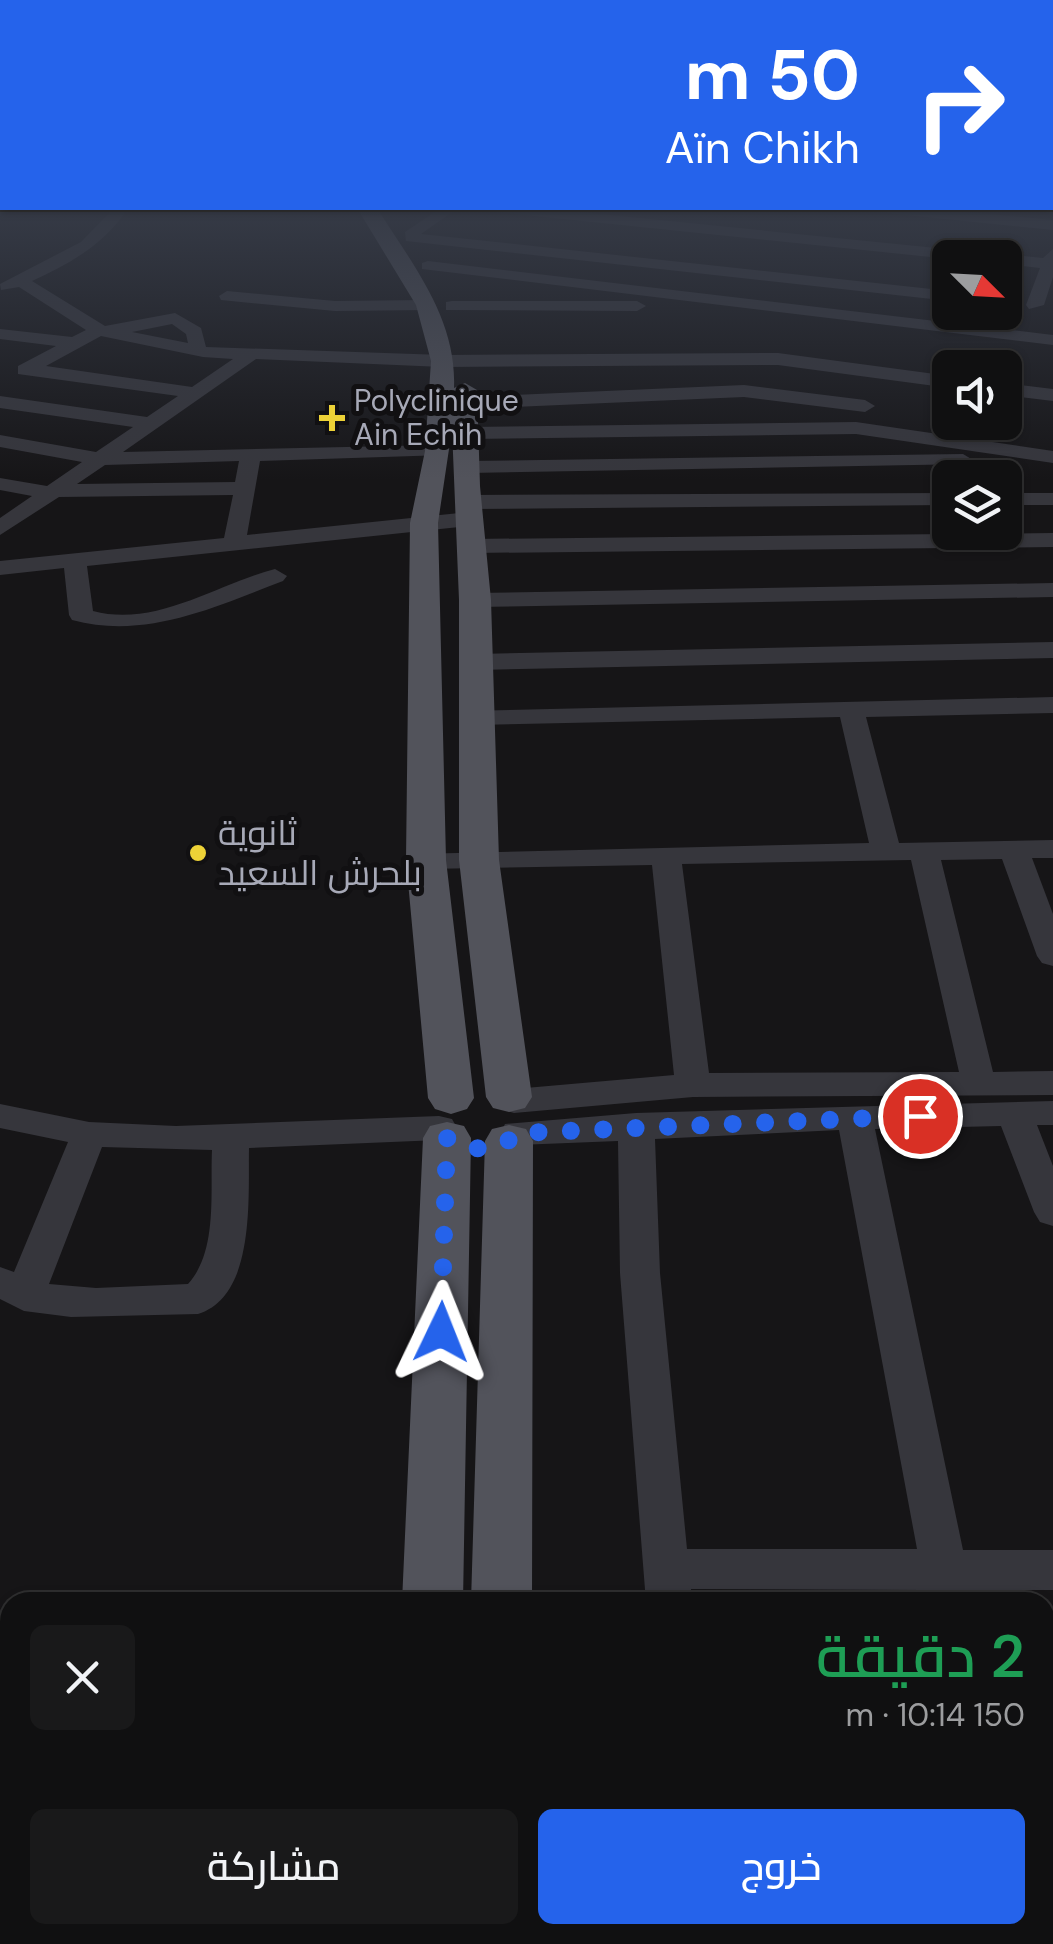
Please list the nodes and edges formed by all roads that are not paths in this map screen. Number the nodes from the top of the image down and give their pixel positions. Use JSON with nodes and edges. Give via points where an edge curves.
{"nodes":[{"id":1,"x":50,"y":299,"type":"edge"},
{"id":2,"x":256,"y":299,"type":"edge"},
{"id":3,"x":434,"y":299,"type":"edge"},
{"id":4,"x":436,"y":299,"type":"edge"},
{"id":5,"x":711,"y":299,"type":"edge"},
{"id":6,"x":803,"y":299,"type":"edge"},
{"id":7,"x":722,"y":301,"type":"junction"},
{"id":8,"x":439,"y":306,"type":"junction"},
{"id":9,"x":924,"y":324,"type":"junction"},
{"id":10,"x":102,"y":331,"type":"junction"},
{"id":11,"x":782,"y":331,"type":"junction"},
{"id":12,"x":0,"y":334,"type":"edge"},
{"id":13,"x":1053,"y":340,"type":"edge"},
{"id":14,"x":75,"y":343,"type":"junction"},
{"id":15,"x":198,"y":351,"type":"junction"},
{"id":16,"x":249,"y":356,"type":"junction"},
{"id":17,"x":454,"y":361,"type":"junction"},
{"id":18,"x":890,"y":374,"type":"junction"},
{"id":19,"x":932,"y":380,"type":"edge"},
{"id":20,"x":1022,"y":390,"type":"edge"},
{"id":21,"x":195,"y":393,"type":"junction"},
{"id":22,"x":1053,"y":394,"type":"edge"},
{"id":23,"x":0,"y":402,"type":"edge"},
{"id":24,"x":865,"y":406,"type":"junction"},
{"id":25,"x":153,"y":424,"type":"junction"},
{"id":26,"x":856,"y":428,"type":"junction"},
{"id":27,"x":453,"y":432,"type":"junction"},
{"id":28,"x":0,"y":440,"type":"edge"},
{"id":29,"x":396,"y":446,"type":"dead end"},
{"id":30,"x":251,"y":455,"type":"junction"},
{"id":31,"x":101,"y":458,"type":"junction"},
{"id":32,"x":1053,"y":458,"type":"edge"},
{"id":33,"x":468,"y":467,"type":"junction"},
{"id":34,"x":0,"y":484,"type":"edge"},
{"id":35,"x":242,"y":488,"type":"junction"},
{"id":36,"x":53,"y":492,"type":"junction"},
{"id":37,"x":1053,"y":498,"type":"edge"},
{"id":38,"x":1022,"y":499,"type":"edge"},
{"id":39,"x":932,"y":500,"type":"edge"},
{"id":40,"x":470,"y":522,"type":"junction"},
{"id":41,"x":424,"y":523,"type":"junction"},
{"id":42,"x":0,"y":528,"type":"edge"},
{"id":43,"x":1053,"y":540,"type":"edge"},
{"id":44,"x":235,"y":541,"type":"junction"},
{"id":45,"x":74,"y":558,"type":"junction"},
{"id":46,"x":0,"y":568,"type":"edge"},
{"id":47,"x":275,"y":576,"type":"dead end"},
{"id":48,"x":1053,"y":590,"type":"edge"},
{"id":49,"x":475,"y":600,"type":"junction"},
{"id":50,"x":1053,"y":650,"type":"edge"},
{"id":51,"x":477,"y":662,"type":"junction"},
{"id":52,"x":1053,"y":704,"type":"edge"},
{"id":53,"x":851,"y":710,"type":"junction"},
{"id":54,"x":476,"y":717,"type":"junction"},
{"id":55,"x":1053,"y":849,"type":"edge"},
{"id":56,"x":924,"y":850,"type":"junction"},
{"id":57,"x":1014,"y":850,"type":"junction"},
{"id":58,"x":886,"y":852,"type":"junction"},
{"id":59,"x":666,"y":856,"type":"junction"},
{"id":60,"x":426,"y":860,"type":"junction"},
{"id":61,"x":480,"y":860,"type":"junction"},
{"id":62,"x":1042,"y":907,"type":"edge"},
{"id":63,"x":1053,"y":956,"type":"edge"},
{"id":64,"x":1053,"y":1082,"type":"edge"},
{"id":65,"x":693,"y":1085,"type":"junction"},
{"id":66,"x":979,"y":1085,"type":"junction"},
{"id":67,"x":1014,"y":1114,"type":"junction"},
{"id":68,"x":1053,"y":1114,"type":"edge"},
{"id":69,"x":0,"y":1116,"type":"edge"},
{"id":70,"x":856,"y":1116,"type":"junction"},
{"id":71,"x":512,"y":1118,"type":"junction"},
{"id":72,"x":446,"y":1122,"type":"junction"},
{"id":73,"x":636,"y":1125,"type":"junction"},
{"id":74,"x":89,"y":1134,"type":"junction"},
{"id":75,"x":231,"y":1138,"type":"junction"},
{"id":76,"x":1053,"y":1212,"type":"edge"},
{"id":77,"x":12,"y":1289,"type":"edge"},
{"id":78,"x":1053,"y":1570,"type":"edge"},
{"id":79,"x":668,"y":1586,"type":"edge"},
{"id":80,"x":947,"y":1586,"type":"edge"},
{"id":81,"x":432,"y":1592,"type":"edge"},
{"id":82,"x":501,"y":1592,"type":"edge"}],
"edges":[{"from":1,"to":10,"type":"street"},
{"from":2,"to":8,"type":"street"},
{"from":3,"to":8,"type":"main road"},
{"from":4,"to":8,"type":"main road"},
{"from":5,"to":7,"type":"street"},
{"from":6,"to":11,"type":"street"},
{"from":7,"to":8,"type":"street"},
{"from":7,"to":11,"type":"street"},
{"from":8,"to":17,"type":"main road"},
{"from":9,"to":11,"type":"street"},
{"from":9,"to":13,"type":"street"},
{"from":9,"to":18,"type":"street"},
{"from":10,"to":14,"type":"street"},
{"from":10,"to":15,"type":"street"},
{"from":10,"to":15,"type":"street","via":[[175,318],[195,332]]},
{"from":11,"to":17,"type":"street"},
{"from":11,"to":18,"type":"street"},
{"from":12,"to":14,"type":"street"},
{"from":14,"to":21,"type":"street","via":[[21,373]]},
{"from":15,"to":16,"type":"street"},
{"from":16,"to":17,"type":"street"},
{"from":16,"to":21,"type":"street"},
{"from":17,"to":27,"type":"main road"},
{"from":17,"to":27,"type":"main road"},
{"from":18,"to":19,"type":"street"},
{"from":18,"to":24,"type":"street"},
{"from":20,"to":22,"type":"street"},
{"from":21,"to":25,"type":"street"},
{"from":23,"to":25,"type":"street"},
{"from":24,"to":26,"type":"street"},
{"from":24,"to":27,"type":"street","via":[[744,392]]},
{"from":25,"to":31,"type":"street"},
{"from":26,"to":27,"type":"street"},
{"from":26,"to":32,"type":"street"},
{"from":27,"to":29,"type":"street"},
{"from":27,"to":30,"type":"street"},
{"from":27,"to":33,"type":"main road"},
{"from":27,"to":41,"type":"main road"},
{"from":28,"to":31,"type":"street"},
{"from":30,"to":31,"type":"street"},
{"from":30,"to":35,"type":"street"},
{"from":31,"to":36,"type":"street"},
{"from":32,"to":33,"type":"street"},
{"from":33,"to":40,"type":"main road"},
{"from":34,"to":36,"type":"street"},
{"from":35,"to":36,"type":"street"},
{"from":35,"to":44,"type":"street"},
{"from":36,"to":42,"type":"street"},
{"from":37,"to":38,"type":"street"},
{"from":39,"to":40,"type":"street"},
{"from":40,"to":41,"type":"street"},
{"from":40,"to":43,"type":"street"},
{"from":40,"to":49,"type":"main road"},
{"from":41,"to":44,"type":"street"},
{"from":41,"to":60,"type":"main road"},
{"from":44,"to":45,"type":"street"},
{"from":45,"to":46,"type":"street"},
{"from":45,"to":47,"type":"street","via":[[81,614],[98,622],[165,615]]},
{"from":48,"to":49,"type":"street"},
{"from":49,"to":51,"type":"main road"},
{"from":50,"to":51,"type":"street"},
{"from":51,"to":54,"type":"main road"},
{"from":52,"to":53,"type":"street"},
{"from":53,"to":54,"type":"street"},
{"from":53,"to":58,"type":"street"},
{"from":54,"to":61,"type":"main road"},
{"from":55,"to":57,"type":"street"},
{"from":56,"to":57,"type":"street"},
{"from":56,"to":58,"type":"street"},
{"from":56,"to":66,"type":"street"},
{"from":57,"to":62,"type":"street"},
{"from":58,"to":59,"type":"street"},
{"from":59,"to":61,"type":"street"},
{"from":59,"to":65,"type":"street"},
{"from":60,"to":61,"type":"street"},
{"from":60,"to":72,"type":"main road"},
{"from":61,"to":71,"type":"main road"},
{"from":62,"to":63,"type":"street"},
{"from":64,"to":66,"type":"street"},
{"from":65,"to":66,"type":"street"},
{"from":65,"to":71,"type":"street"},
{"from":67,"to":68,"type":"street"},
{"from":67,"to":70,"type":"street"},
{"from":67,"to":76,"type":"street"},
{"from":69,"to":74,"type":"street"},
{"from":70,"to":73,"type":"street"},
{"from":70,"to":80,"type":"street"},
{"from":71,"to":72,"type":"main road","via":[[486,1090]]},
{"from":71,"to":73,"type":"street"},
{"from":71,"to":82,"type":"main road"},
{"from":72,"to":75,"type":"street"},
{"from":72,"to":81,"type":"main road"},
{"from":73,"to":79,"type":"street","via":[[640,1272]]},
{"from":74,"to":75,"type":"street"},
{"from":74,"to":77,"type":"street"},
{"from":75,"to":77,"type":"street","via":[[224,1262],[212,1288],[198,1299],[64,1302]]},
{"from":78,"to":80,"type":"street"},
{"from":79,"to":80,"type":"street"}]}
